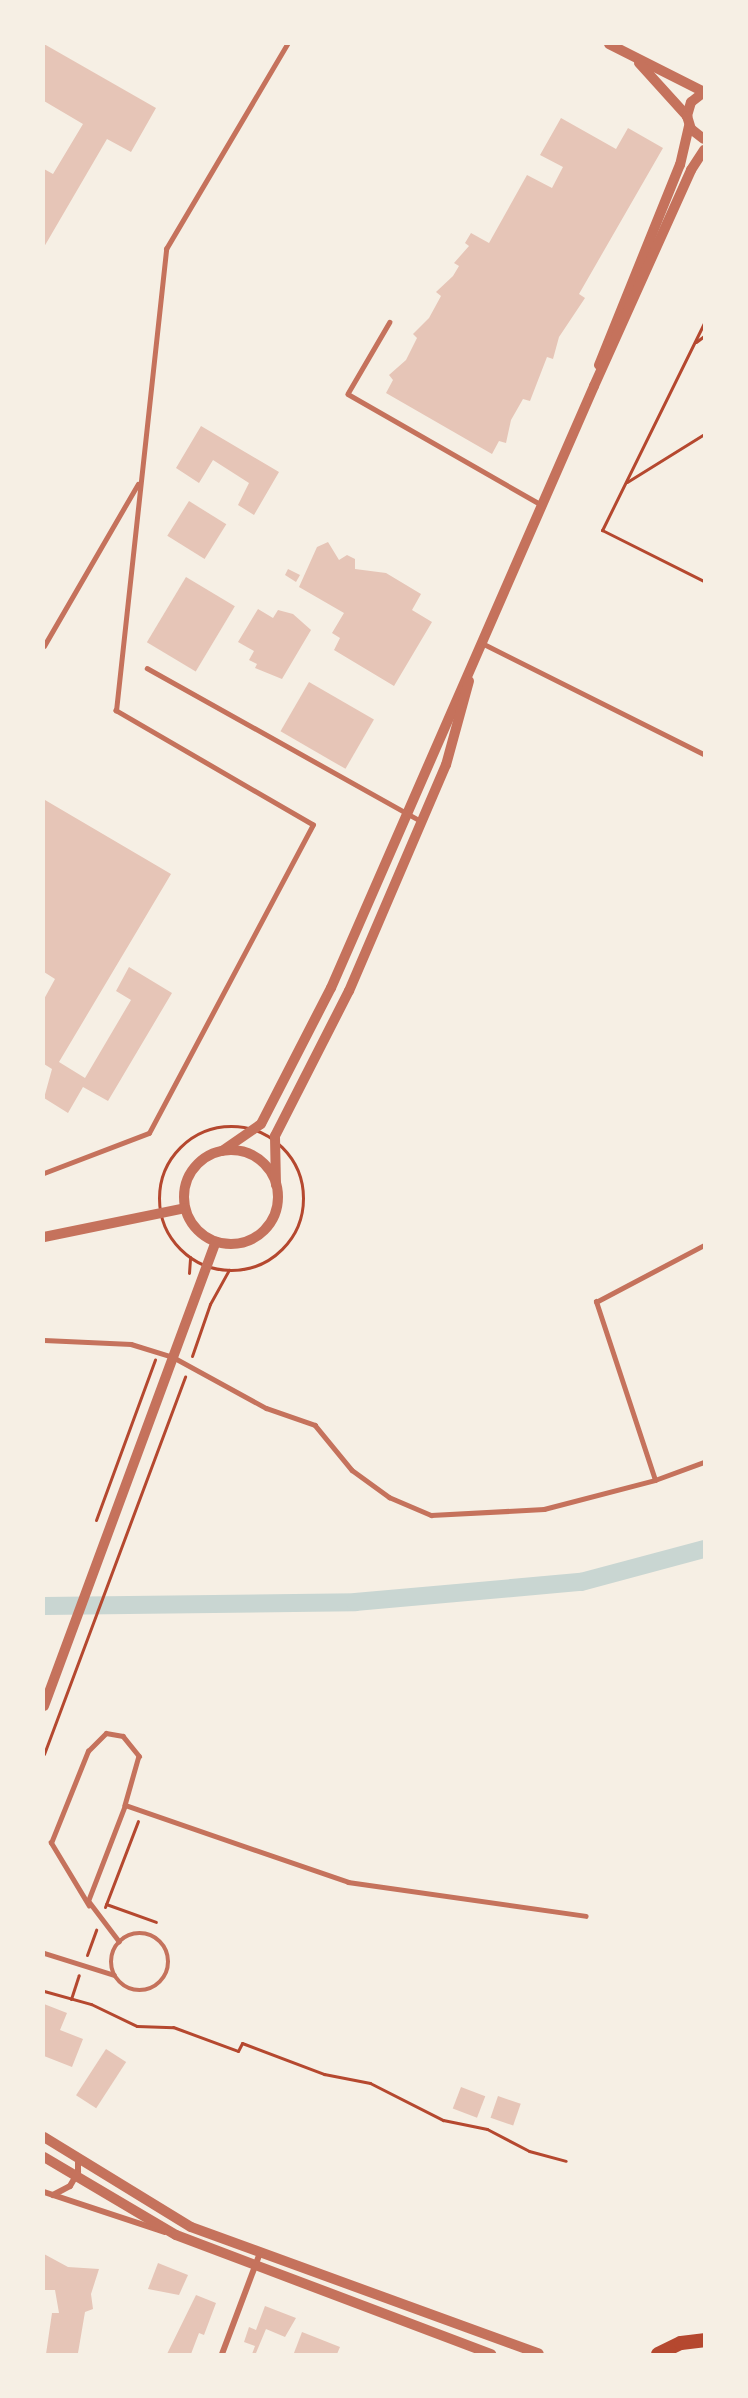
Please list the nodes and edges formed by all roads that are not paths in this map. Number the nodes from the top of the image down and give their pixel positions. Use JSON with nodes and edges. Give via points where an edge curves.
{"nodes":[{"id":1,"x":287,"y":44,"type":"edge"},
{"id":2,"x":609,"y":44,"type":"edge"},
{"id":3,"x":628,"y":54,"type":"junction"},
{"id":4,"x":705,"y":92,"type":"edge"},
{"id":5,"x":688,"y":121,"type":"junction"},
{"id":6,"x":705,"y":139,"type":"edge"},
{"id":7,"x":705,"y":150,"type":"edge"},
{"id":8,"x":390,"y":322,"type":"dead end"},
{"id":9,"x":594,"y":386,"type":"junction"},
{"id":10,"x":140,"y":482,"type":"junction"},
{"id":11,"x":542,"y":505,"type":"junction"},
{"id":12,"x":482,"y":643,"type":"junction"},
{"id":13,"x":44,"y":646,"type":"edge"},
{"id":14,"x":147,"y":668,"type":"dead end"},
{"id":15,"x":705,"y":754,"type":"edge"},
{"id":16,"x":407,"y":815,"type":"junction"},
{"id":17,"x":422,"y":822,"type":"junction"},
{"id":18,"x":222,"y":1152,"type":"junction"},
{"id":19,"x":44,"y":1173,"type":"edge"},
{"id":20,"x":276,"y":1185,"type":"junction"},
{"id":21,"x":185,"y":1208,"type":"junction"},
{"id":22,"x":44,"y":1238,"type":"edge"},
{"id":23,"x":216,"y":1242,"type":"junction"},
{"id":24,"x":705,"y":1245,"type":"edge"},
{"id":25,"x":44,"y":1341,"type":"edge"},
{"id":26,"x":173,"y":1357,"type":"junction"},
{"id":27,"x":705,"y":1462,"type":"edge"},
{"id":28,"x":655,"y":1480,"type":"junction"},
{"id":29,"x":44,"y":1706,"type":"edge"},
{"id":30,"x":125,"y":1804,"type":"junction"},
{"id":31,"x":89,"y":1906,"type":"junction"},
{"id":32,"x":586,"y":1916,"type":"dead end"},
{"id":33,"x":118,"y":1942,"type":"junction"},
{"id":34,"x":44,"y":1953,"type":"edge"},
{"id":35,"x":114,"y":1975,"type":"junction"},
{"id":36,"x":44,"y":2137,"type":"edge"},
{"id":37,"x":44,"y":2157,"type":"edge"},
{"id":38,"x":77,"y":2158,"type":"junction"},
{"id":39,"x":76,"y":2178,"type":"junction"},
{"id":40,"x":44,"y":2192,"type":"edge"},
{"id":41,"x":52,"y":2195,"type":"junction"},
{"id":42,"x":176,"y":2235,"type":"junction"},
{"id":43,"x":260,"y":2253,"type":"junction"},
{"id":44,"x":255,"y":2266,"type":"junction"},
{"id":45,"x":705,"y":2340,"type":"edge"},
{"id":46,"x":222,"y":2355,"type":"edge"},
{"id":47,"x":491,"y":2355,"type":"edge"},
{"id":48,"x":539,"y":2355,"type":"edge"},
{"id":49,"x":658,"y":2355,"type":"edge"}],
"edges":[{"from":1,"to":10,"type":"lane","via":[[166,249]]},
{"from":2,"to":3,"type":"street"},
{"from":3,"to":4,"type":"street"},
{"from":3,"to":5,"type":"street","via":[[662,83]]},
{"from":4,"to":5,"type":"street","via":[[691,102]]},
{"from":5,"to":6,"type":"street"},
{"from":5,"to":9,"type":"street","via":[[680,165],[609,330]]},
{"from":7,"to":9,"type":"street","via":[[691,170]]},
{"from":8,"to":11,"type":"lane","via":[[348,394]]},
{"from":9,"to":11,"type":"street"},
{"from":10,"to":13,"type":"lane"},
{"from":10,"to":19,"type":"lane","via":[[116,711],[313,825],[150,1132]]},
{"from":11,"to":12,"type":"street"},
{"from":12,"to":15,"type":"lane"},
{"from":12,"to":16,"type":"street"},
{"from":12,"to":17,"type":"street","via":[[452,752]]},
{"from":14,"to":16,"type":"lane"},
{"from":16,"to":17,"type":"lane"},
{"from":16,"to":18,"type":"street","via":[[331,988],[255,1130]]},
{"from":17,"to":20,"type":"street","via":[[349,991],[274,1141]]},
{"from":18,"to":20,"type":"street","via":[[258,1160]]},
{"from":18,"to":21,"type":"street","via":[[191,1172]]},
{"from":20,"to":23,"type":"street","via":[[276,1210],[263,1231],[241,1243]]},
{"from":21,"to":22,"type":"street"},
{"from":21,"to":23,"type":"street","via":[[196,1229]]},
{"from":23,"to":26,"type":"street"},
{"from":24,"to":28,"type":"lane","via":[[596,1302]]},
{"from":25,"to":26,"type":"lane","via":[[120,1343]]},
{"from":26,"to":28,"type":"lane","via":[[266,1408],[315,1425],[352,1470],[389,1497],[431,1515],[544,1509]]},
{"from":26,"to":29,"type":"street"},
{"from":27,"to":28,"type":"lane"},
{"from":30,"to":31,"type":"lane"},
{"from":30,"to":31,"type":"lane","via":[[139,1756],[123,1736],[106,1733],[88,1751],[51,1843]]},
{"from":30,"to":32,"type":"lane","via":[[348,1882]]},
{"from":31,"to":33,"type":"lane"},
{"from":33,"to":35,"type":"lane","via":[[111,1957]]},
{"from":33,"to":35,"type":"lane","via":[[134,1933],[152,1935],[165,1947],[169,1964],[159,1984],[143,1991],[126,1987]]},
{"from":34,"to":35,"type":"lane"},
{"from":36,"to":38,"type":"street"},
{"from":37,"to":39,"type":"street"},
{"from":38,"to":39,"type":"street"},
{"from":38,"to":43,"type":"street","via":[[172,2217]]},
{"from":39,"to":41,"type":"street","via":[[65,2191]]},
{"from":39,"to":42,"type":"street"},
{"from":40,"to":41,"type":"street"},
{"from":41,"to":42,"type":"street"},
{"from":42,"to":44,"type":"street"},
{"from":43,"to":44,"type":"street"},
{"from":43,"to":48,"type":"street"},
{"from":44,"to":46,"type":"street"},
{"from":44,"to":47,"type":"street"},
{"from":45,"to":49,"type":"main road","via":[[681,2343]]}]}
